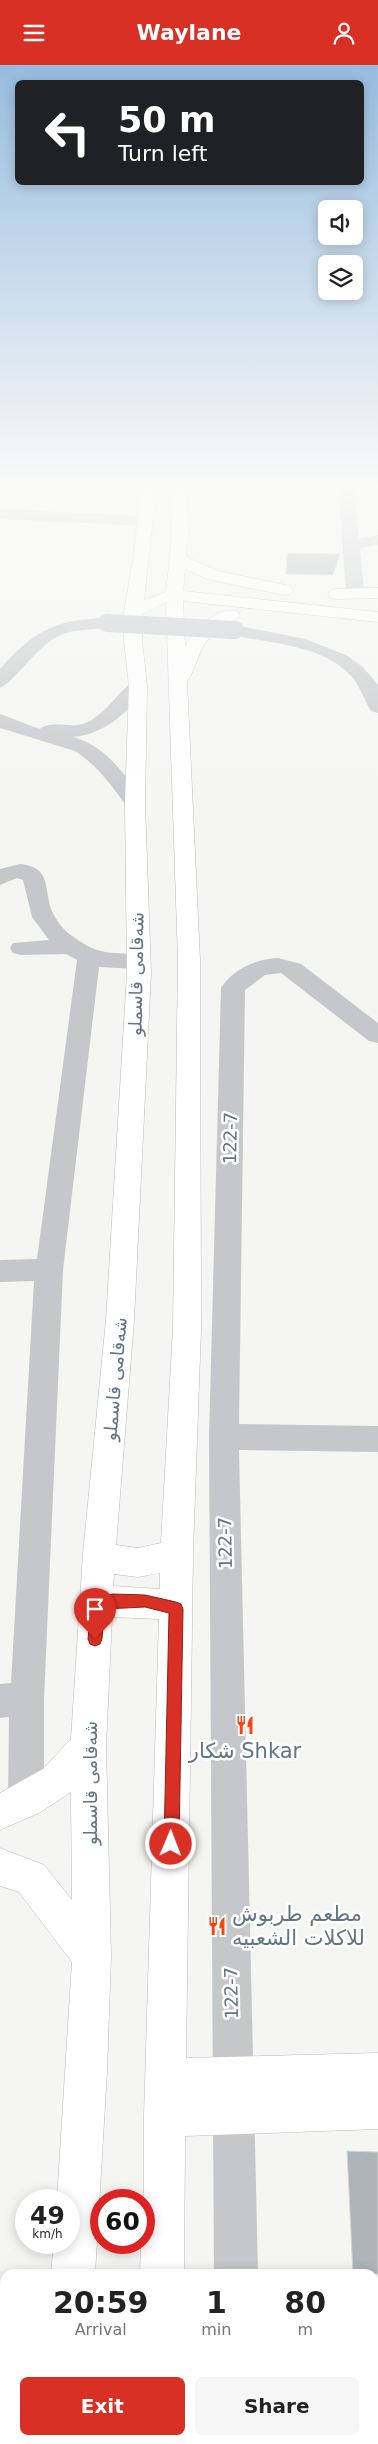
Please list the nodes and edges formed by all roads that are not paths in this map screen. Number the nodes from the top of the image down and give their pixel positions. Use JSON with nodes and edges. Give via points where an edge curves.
{"nodes":[{"id":1,"x":137,"y":595,"type":"edge"},
{"id":2,"x":163,"y":595,"type":"edge"},
{"id":3,"x":165,"y":595,"type":"edge"},
{"id":4,"x":269,"y":595,"type":"edge"},
{"id":5,"x":272,"y":595,"type":"edge"},
{"id":6,"x":290,"y":595,"type":"edge"},
{"id":7,"x":341,"y":595,"type":"edge"},
{"id":8,"x":281,"y":598,"type":"junction"},
{"id":9,"x":378,"y":601,"type":"edge"},
{"id":10,"x":378,"y":617,"type":"edge"},
{"id":11,"x":116,"y":618,"type":"junction"},
{"id":12,"x":235,"y":628,"type":"junction"},
{"id":13,"x":0,"y":670,"type":"edge"},
{"id":14,"x":378,"y":670,"type":"edge"},
{"id":15,"x":0,"y":682,"type":"edge"},
{"id":16,"x":138,"y":686,"type":"junction"},
{"id":17,"x":177,"y":686,"type":"junction"},
{"id":18,"x":378,"y":707,"type":"edge"},
{"id":19,"x":0,"y":711,"type":"edge"},
{"id":20,"x":0,"y":720,"type":"edge"},
{"id":21,"x":135,"y":804,"type":"junction"},
{"id":22,"x":0,"y":878,"type":"edge"},
{"id":23,"x":21,"y":948,"type":"dead end"},
{"id":24,"x":80,"y":951,"type":"junction"},
{"id":25,"x":139,"y":962,"type":"junction"},
{"id":26,"x":378,"y":1035,"type":"edge"},
{"id":27,"x":49,"y":1270,"type":"junction"},
{"id":28,"x":0,"y":1271,"type":"edge"},
{"id":29,"x":224,"y":1437,"type":"junction"},
{"id":30,"x":378,"y":1439,"type":"edge"},
{"id":31,"x":178,"y":1552,"type":"junction"},
{"id":32,"x":99,"y":1554,"type":"junction"},
{"id":33,"x":97,"y":1603,"type":"junction"},
{"id":34,"x":176,"y":1609,"type":"junction"},
{"id":35,"x":14,"y":1700,"type":"edge"},
{"id":36,"x":88,"y":1746,"type":"junction"},
{"id":37,"x":13,"y":1806,"type":"edge"},
{"id":38,"x":0,"y":1867,"type":"edge"},
{"id":39,"x":92,"y":1956,"type":"junction"},
{"id":40,"x":378,"y":2073,"type":"edge"},
{"id":41,"x":232,"y":2095,"type":"junction"},
{"id":42,"x":165,"y":2097,"type":"junction"},
{"id":43,"x":378,"y":2109,"type":"edge"},
{"id":44,"x":73,"y":2269,"type":"edge"},
{"id":45,"x":162,"y":2269,"type":"edge"},
{"id":46,"x":236,"y":2269,"type":"edge"}],
"edges":[{"from":1,"to":11,"type":"main road","name":"شەقامی قاسملو"},
{"from":2,"to":11,"type":"main road"},
{"from":3,"to":17,"type":"main road","name":"شەقامی قاسملو"},
{"from":4,"to":8,"type":"main road"},
{"from":5,"to":8,"type":"main road"},
{"from":6,"to":8,"type":"main road"},
{"from":7,"to":9,"type":"main road"},
{"from":8,"to":10,"type":"main road"},
{"from":8,"to":17,"type":"main road","via":[[221,619],[210,627],[188,652]]},
{"from":11,"to":12,"type":"street","bridge":true},
{"from":11,"to":13,"type":"street","via":[[65,622],[40,630],[15,649]]},
{"from":11,"to":15,"type":"street","via":[[77,624],[43,635]]},
{"from":11,"to":16,"type":"main road","name":"شەقامی قاسملو","via":[[133,640]]},
{"from":12,"to":14,"type":"street","via":[[292,635],[324,643],[352,654]]},
{"from":12,"to":18,"type":"street","via":[[293,641],[327,653],[367,682]]},
{"from":16,"to":19,"type":"street","via":[[110,718],[84,729],[64,732],[35,729],[12,720]]},
{"from":16,"to":21,"type":"main road","name":"شەقامی قاسملو"},
{"from":17,"to":31,"type":"main road","name":"شەقامی قاسملو","via":[[189,960],[187,1328]]},
{"from":20,"to":21,"type":"street","via":[[16,729],[66,741],[90,751],[110,769]]},
{"from":21,"to":25,"type":"main road","name":"شەقامی قاسملو"},
{"from":22,"to":24,"type":"street","via":[[11,871],[26,871],[33,877],[40,910],[56,933]]},
{"from":23,"to":24,"type":"street"},
{"from":24,"to":25,"type":"street","via":[[97,959]]},
{"from":24,"to":27,"type":"street"},
{"from":25,"to":32,"type":"main road","name":"شەقامی قاسملو","via":[[120,1321]]},
{"from":26,"to":29,"type":"street","name":"122-7","via":[[289,966],[251,971],[233,989]]},
{"from":27,"to":28,"type":"street"},
{"from":27,"to":35,"type":"street"},
{"from":29,"to":30,"type":"street"},
{"from":29,"to":41,"type":"street","name":"122-7"},
{"from":31,"to":32,"type":"main road","via":[[152,1562],[138,1563],[125,1563]]},
{"from":31,"to":34,"type":"main road","name":"شەقامی قاسملو"},
{"from":32,"to":33,"type":"main road","name":"شەقامی قاسملو"},
{"from":33,"to":34,"type":"main road","via":[[145,1601]]},
{"from":33,"to":36,"type":"main road","name":"شەقامی قاسملو"},
{"from":34,"to":42,"type":"main road","name":"شەقامی قاسملو"},
{"from":35,"to":37,"type":"street"},
{"from":36,"to":37,"type":"main road","via":[[56,1782]]},
{"from":36,"to":39,"type":"main road","name":"شەقامی قاسملو"},
{"from":38,"to":39,"type":"main road","via":[[31,1878]]},
{"from":39,"to":44,"type":"main road","name":"شەقامی قاسملو"},
{"from":40,"to":41,"type":"main road"},
{"from":41,"to":42,"type":"main road"},
{"from":41,"to":43,"type":"main road"},
{"from":41,"to":46,"type":"street","name":"122-7"},
{"from":42,"to":45,"type":"main road","name":"شەقامی قاسملو"}]}
